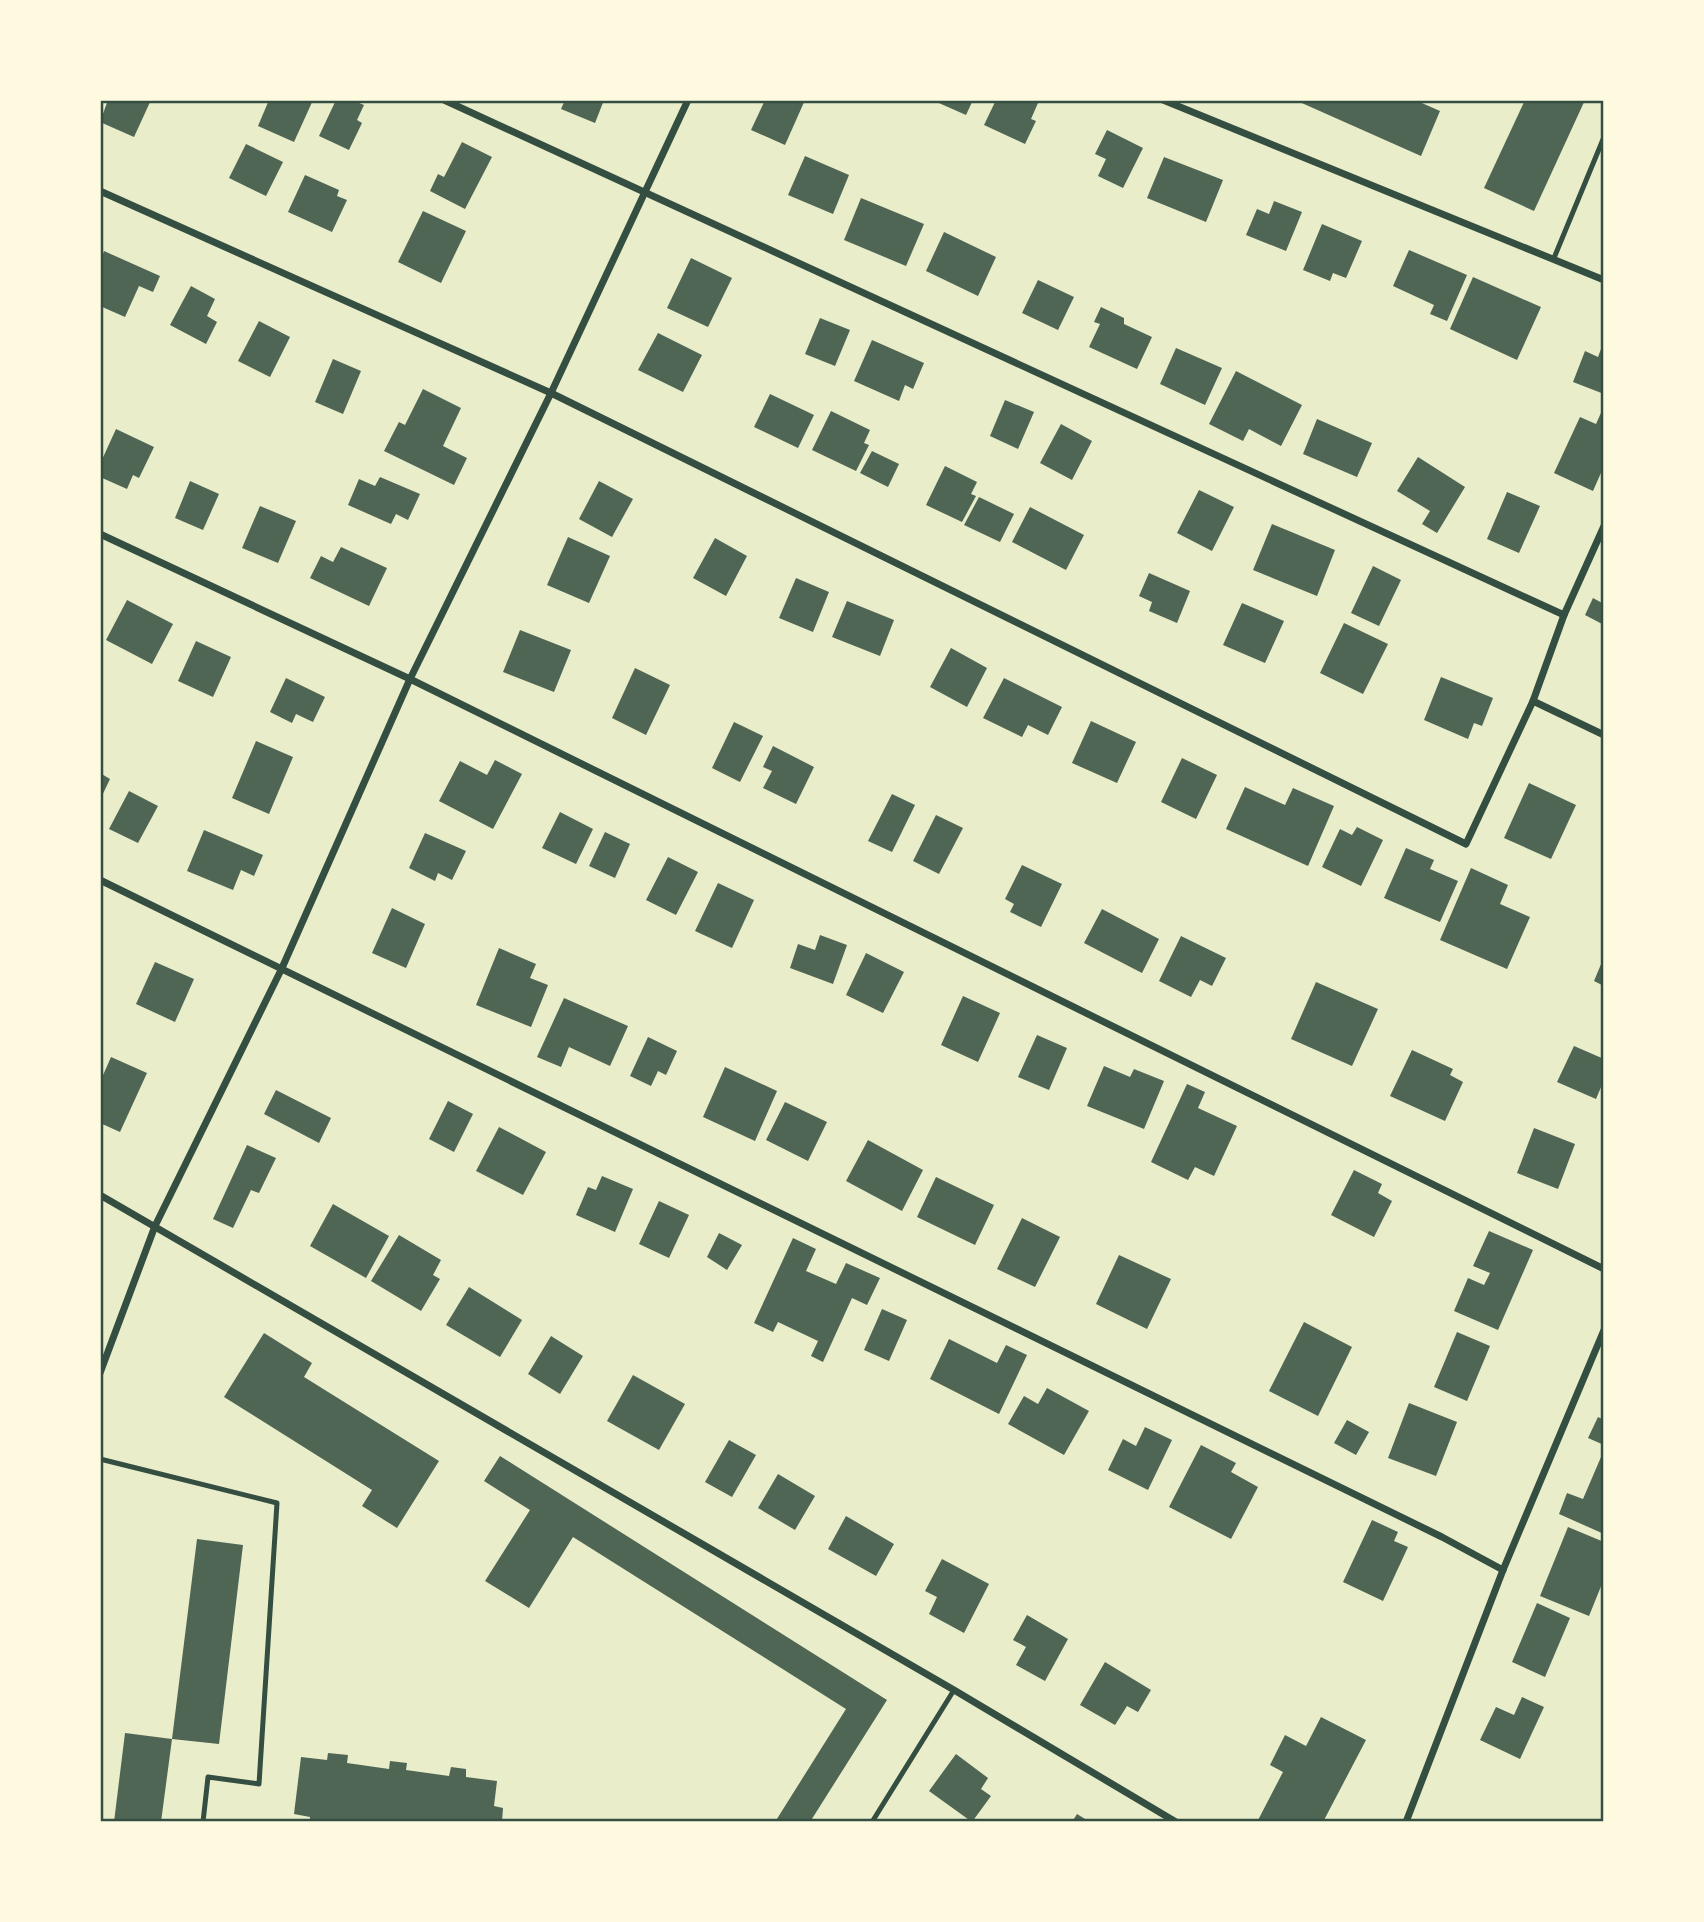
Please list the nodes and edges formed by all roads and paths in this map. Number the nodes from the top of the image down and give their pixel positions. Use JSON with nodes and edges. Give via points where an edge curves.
{"nodes":[{"id":1,"x":444,"y":100,"type":"edge"},
{"id":2,"x":688,"y":100,"type":"edge"},
{"id":3,"x":1163,"y":100,"type":"edge"},
{"id":4,"x":1604,"y":137,"type":"edge"},
{"id":5,"x":100,"y":191,"type":"edge"},
{"id":6,"x":644,"y":193,"type":"junction"},
{"id":7,"x":1555,"y":258,"type":"junction"},
{"id":8,"x":1604,"y":280,"type":"edge"},
{"id":9,"x":551,"y":393,"type":"junction"},
{"id":10,"x":1604,"y":526,"type":"edge"},
{"id":11,"x":100,"y":534,"type":"edge"},
{"id":12,"x":1564,"y":615,"type":"junction"},
{"id":13,"x":410,"y":679,"type":"junction"},
{"id":14,"x":1533,"y":701,"type":"junction"},
{"id":15,"x":1604,"y":735,"type":"edge"},
{"id":16,"x":100,"y":880,"type":"edge"},
{"id":17,"x":282,"y":968,"type":"junction"},
{"id":18,"x":100,"y":1195,"type":"edge"},
{"id":19,"x":155,"y":1226,"type":"junction"},
{"id":20,"x":1604,"y":1269,"type":"edge"},
{"id":21,"x":1604,"y":1330,"type":"edge"},
{"id":22,"x":100,"y":1373,"type":"edge"},
{"id":23,"x":100,"y":1459,"type":"edge"},
{"id":24,"x":1503,"y":1570,"type":"junction"},
{"id":25,"x":954,"y":1690,"type":"junction"},
{"id":26,"x":203,"y":1822,"type":"edge"},
{"id":27,"x":872,"y":1822,"type":"edge"},
{"id":28,"x":1176,"y":1822,"type":"edge"},
{"id":29,"x":1406,"y":1822,"type":"edge"}],
"edges":[{"from":1,"to":6,"type":"street"},
{"from":2,"to":6,"type":"street"},
{"from":3,"to":7,"type":"street"},
{"from":4,"to":7,"type":"lane"},
{"from":5,"to":9,"type":"street"},
{"from":6,"to":9,"type":"street"},
{"from":6,"to":12,"type":"street"},
{"from":7,"to":8,"type":"street"},
{"from":9,"to":13,"type":"street"},
{"from":9,"to":14,"type":"street","via":[[1466,844]]},
{"from":10,"to":12,"type":"street"},
{"from":11,"to":13,"type":"street"},
{"from":12,"to":14,"type":"street"},
{"from":13,"to":17,"type":"street"},
{"from":13,"to":20,"type":"street"},
{"from":14,"to":15,"type":"street"},
{"from":16,"to":17,"type":"street"},
{"from":17,"to":19,"type":"street"},
{"from":17,"to":24,"type":"street"},
{"from":18,"to":19,"type":"street"},
{"from":19,"to":22,"type":"street"},
{"from":19,"to":25,"type":"street"},
{"from":21,"to":24,"type":"street"},
{"from":23,"to":26,"type":"lane","via":[[277,1503],[259,1784],[208,1777]]},
{"from":24,"to":29,"type":"street"},
{"from":25,"to":27,"type":"lane"},
{"from":25,"to":28,"type":"street"}]}
